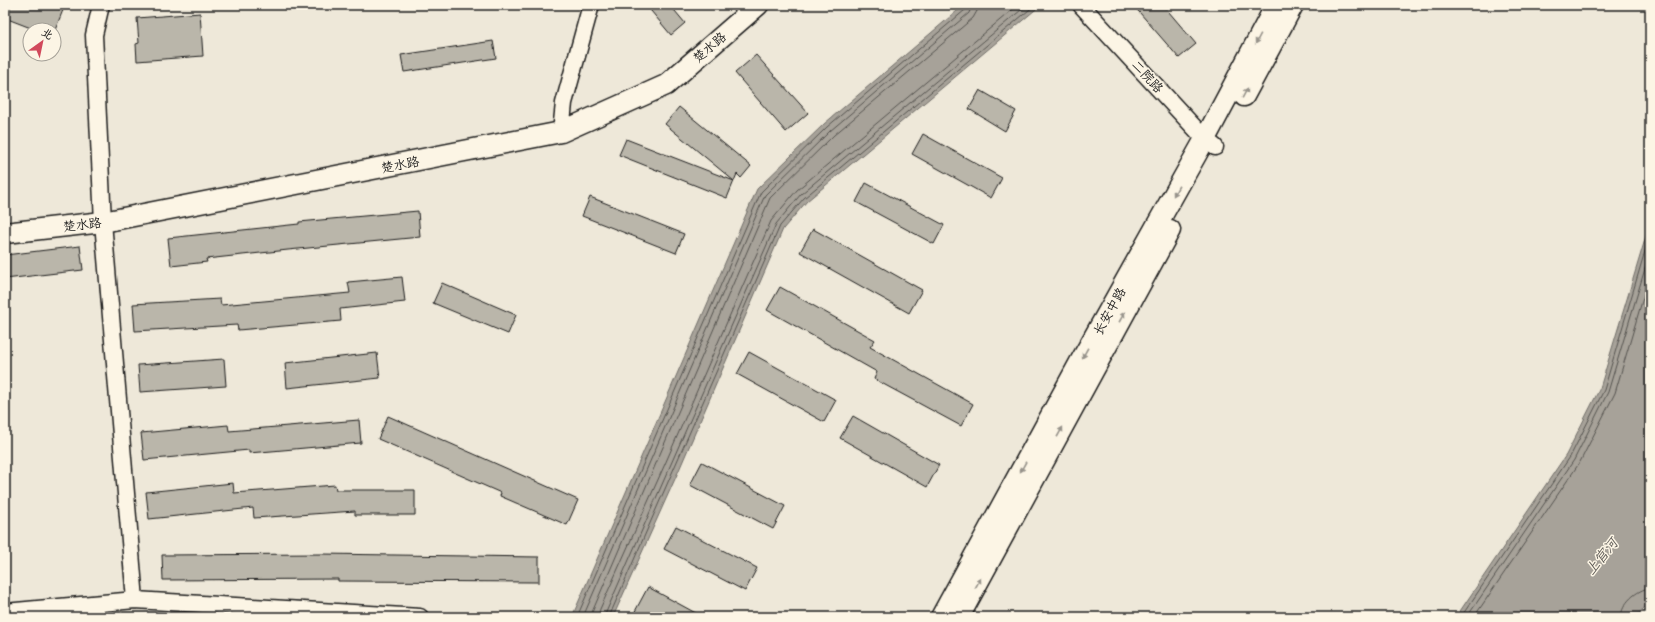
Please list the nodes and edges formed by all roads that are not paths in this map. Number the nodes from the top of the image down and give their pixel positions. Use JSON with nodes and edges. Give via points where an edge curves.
{"nodes":[{"id":1,"x":100,"y":5,"type":"edge"},
{"id":2,"x":591,"y":5,"type":"edge"},
{"id":3,"x":758,"y":5,"type":"edge"},
{"id":4,"x":1082,"y":5,"type":"edge"},
{"id":5,"x":1276,"y":5,"type":"edge"},
{"id":6,"x":1293,"y":5,"type":"edge"},
{"id":7,"x":561,"y":132,"type":"junction"},
{"id":8,"x":1210,"y":143,"type":"junction"},
{"id":9,"x":103,"y":222,"type":"junction"},
{"id":10,"x":5,"y":233,"type":"edge"},
{"id":11,"x":135,"y":600,"type":"junction"},
{"id":12,"x":5,"y":612,"type":"edge"},
{"id":13,"x":420,"y":617,"type":"edge"},
{"id":14,"x":941,"y":617,"type":"edge"},
{"id":15,"x":960,"y":617,"type":"edge"}],
"edges":[{"from":1,"to":9,"type":"street","via":[[94,35]]},
{"from":2,"to":7,"type":"street","via":[[564,103]]},
{"from":3,"to":7,"type":"main road","name":"楚水路","via":[[666,84]]},
{"from":4,"to":8,"type":"street","name":"二院路"},
{"from":5,"to":8,"type":"main road","name":"长安中路","one_way":true},
{"from":8,"to":6,"type":"main road","name":"长安中路","one_way":true},
{"from":7,"to":9,"type":"main road","name":"楚水路"},
{"from":8,"to":14,"type":"main road","name":"长安中路","one_way":true,"via":[[1080,362]]},
{"from":15,"to":8,"type":"main road","name":"长安中路","one_way":true},
{"from":9,"to":10,"type":"main road","name":"楚水路"},
{"from":9,"to":11,"type":"street"},
{"from":11,"to":12,"type":"street"},
{"from":11,"to":13,"type":"street"}]}
